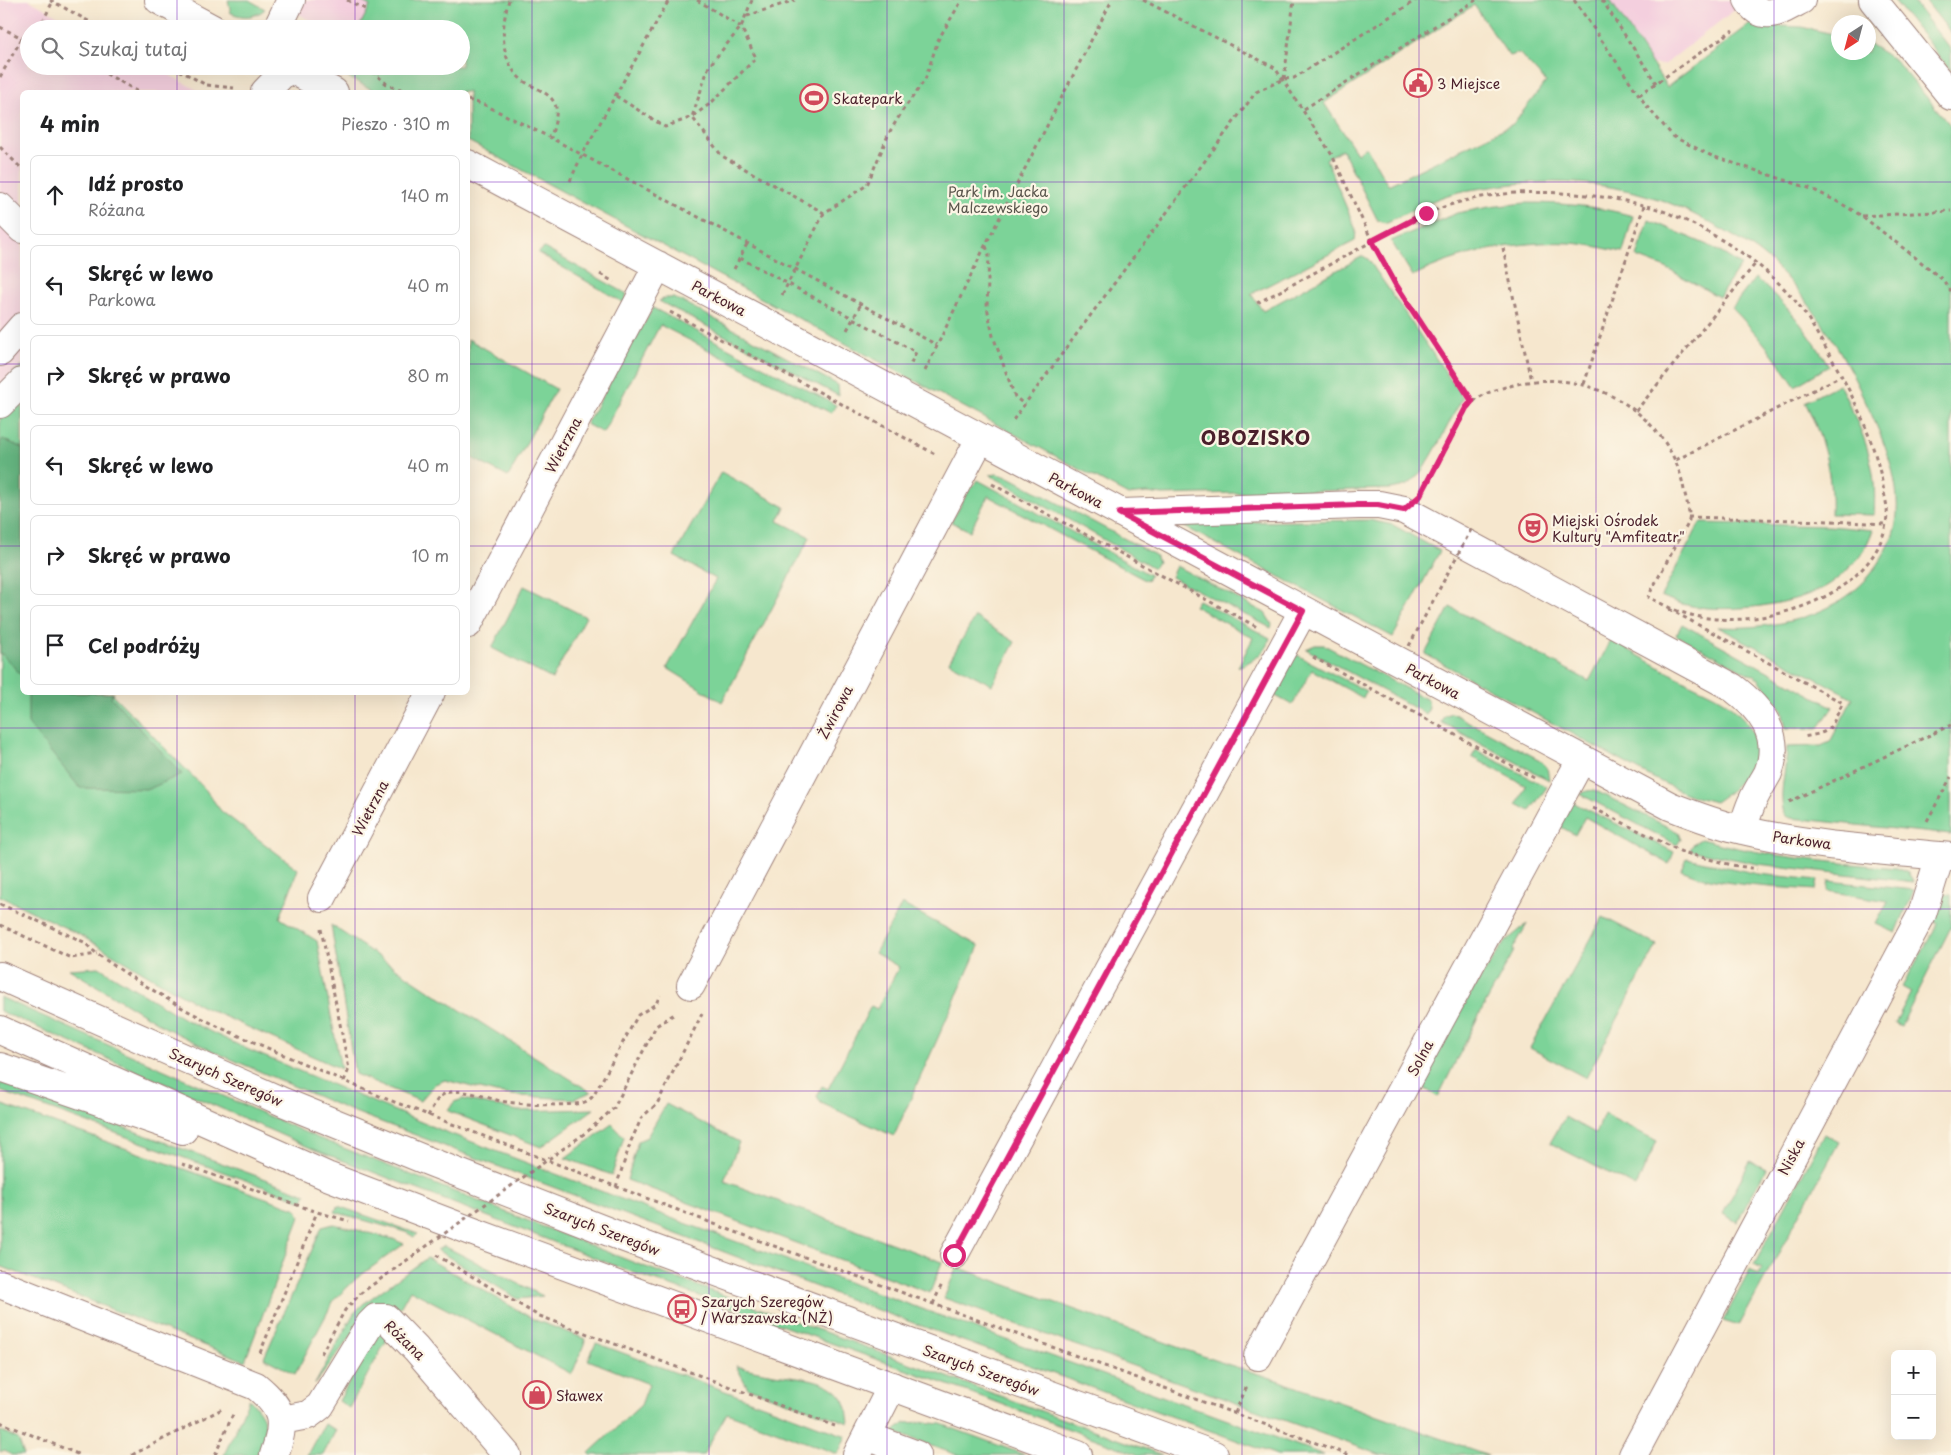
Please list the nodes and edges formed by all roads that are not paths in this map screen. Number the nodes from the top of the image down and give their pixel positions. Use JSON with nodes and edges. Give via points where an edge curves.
{"nodes":[{"id":1,"x":159,"y":0,"type":"edge"},
{"id":2,"x":291,"y":0,"type":"edge"},
{"id":3,"x":1801,"y":0,"type":"edge"},
{"id":4,"x":1873,"y":0,"type":"edge"},
{"id":5,"x":1753,"y":6,"type":"edge"},
{"id":6,"x":196,"y":20,"type":"edge"},
{"id":7,"x":281,"y":20,"type":"edge"},
{"id":8,"x":304,"y":80,"type":"edge"},
{"id":9,"x":272,"y":90,"type":"edge"},
{"id":10,"x":1951,"y":96,"type":"edge"},
{"id":11,"x":470,"y":165,"type":"edge"},
{"id":12,"x":0,"y":208,"type":"edge"},
{"id":13,"x":20,"y":227,"type":"edge"},
{"id":14,"x":658,"y":265,"type":"junction"},
{"id":15,"x":20,"y":329,"type":"edge"},
{"id":16,"x":0,"y":352,"type":"edge"},
{"id":17,"x":20,"y":384,"type":"edge"},
{"id":18,"x":0,"y":404,"type":"edge"},
{"id":19,"x":980,"y":439,"type":"junction"},
{"id":20,"x":1119,"y":513,"type":"junction"},
{"id":21,"x":1303,"y":611,"type":"junction"},
{"id":22,"x":470,"y":620,"type":"edge"},
{"id":23,"x":429,"y":695,"type":"edge"},
{"id":24,"x":1581,"y":760,"type":"junction"},
{"id":25,"x":1742,"y":830,"type":"junction"},
{"id":26,"x":1946,"y":856,"type":"edge"},
{"id":27,"x":322,"y":898,"type":"road end"},
{"id":28,"x":0,"y":976,"type":"edge"},
{"id":29,"x":691,"y":986,"type":"dead end"},
{"id":30,"x":0,"y":1030,"type":"edge"},
{"id":31,"x":0,"y":1067,"type":"edge"},
{"id":32,"x":327,"y":1176,"type":"junction"},
{"id":33,"x":954,"y":1255,"type":"dead end"},
{"id":34,"x":0,"y":1284,"type":"edge"},
{"id":35,"x":1258,"y":1356,"type":"dead end"},
{"id":36,"x":892,"y":1386,"type":"junction"},
{"id":37,"x":282,"y":1420,"type":"junction"},
{"id":38,"x":862,"y":1446,"type":"edge"},
{"id":39,"x":274,"y":1455,"type":"edge"},
{"id":40,"x":507,"y":1455,"type":"edge"},
{"id":41,"x":917,"y":1455,"type":"edge"},
{"id":42,"x":1078,"y":1455,"type":"edge"},
{"id":43,"x":1214,"y":1455,"type":"edge"},
{"id":44,"x":1633,"y":1455,"type":"edge"}],
"edges":[{"from":1,"to":6,"type":"street"},
{"from":2,"to":7,"type":"street"},
{"from":3,"to":5,"type":"street","via":[[1772,13]]},
{"from":4,"to":10,"type":"street"},
{"from":8,"to":9,"type":"street"},
{"from":11,"to":14,"type":"street","name":"Parkowa"},
{"from":12,"to":13,"type":"street"},
{"from":14,"to":19,"type":"street","name":"Parkowa"},
{"from":14,"to":22,"type":"street","name":"Wietrzna"},
{"from":15,"to":16,"type":"street"},
{"from":17,"to":18,"type":"street"},
{"from":19,"to":20,"type":"street","name":"Parkowa"},
{"from":19,"to":29,"type":"street","name":"Żwirowa"},
{"from":20,"to":21,"type":"street","name":"Parkowa"},
{"from":20,"to":25,"type":"street","via":[[1358,505],[1404,510],[1732,687],[1750,701],[1768,727],[1772,742],[1768,772]]},
{"from":21,"to":24,"type":"street","name":"Parkowa"},
{"from":21,"to":33,"type":"street"},
{"from":23,"to":27,"type":"street","name":"Wietrzna"},
{"from":24,"to":25,"type":"street","name":"Parkowa","via":[[1670,806]]},
{"from":24,"to":35,"type":"street","name":"Solna"},
{"from":25,"to":26,"type":"street","name":"Parkowa"},
{"from":26,"to":44,"type":"street","name":"Niska","via":[[1922,914]]},
{"from":28,"to":43,"type":"street","name":"Szarych Szeregów","via":[[274,1098],[622,1238]]},
{"from":30,"to":32,"type":"street"},
{"from":31,"to":32,"type":"street"},
{"from":32,"to":36,"type":"street"},
{"from":34,"to":37,"type":"street","via":[[256,1374]]},
{"from":36,"to":38,"type":"street"},
{"from":36,"to":42,"type":"street"},
{"from":37,"to":39,"type":"street"},
{"from":37,"to":40,"type":"street","name":"Różana","via":[[308,1414],[320,1406],[370,1324],[376,1318],[386,1318]]},
{"from":38,"to":41,"type":"street"}]}
